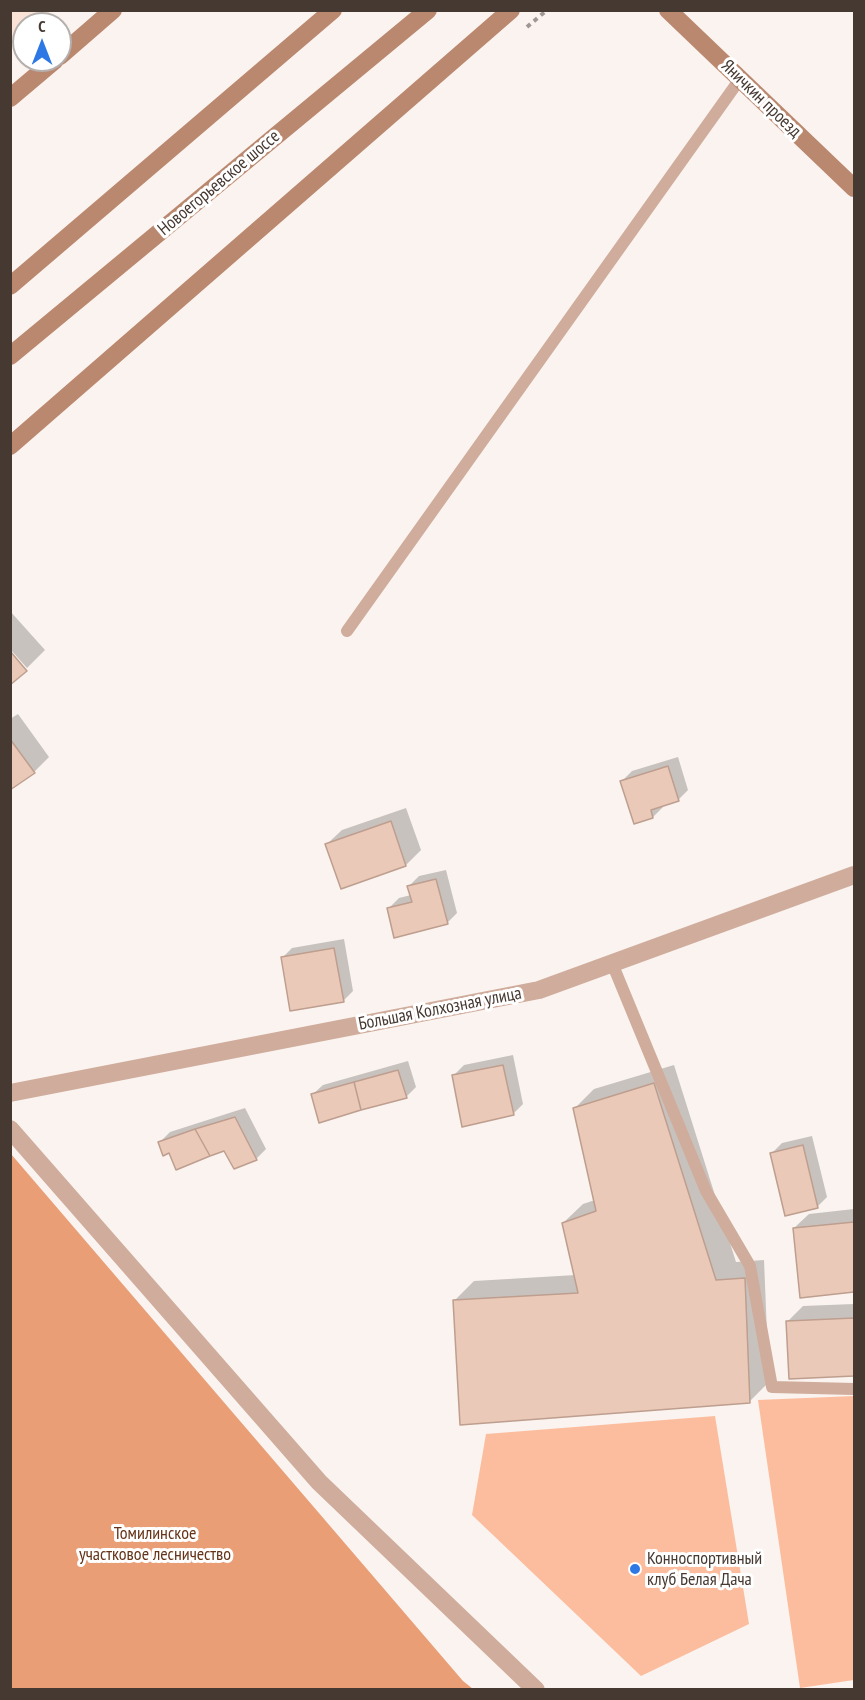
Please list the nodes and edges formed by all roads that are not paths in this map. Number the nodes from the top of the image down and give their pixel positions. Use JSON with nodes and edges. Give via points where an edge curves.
{"nodes":[{"id":1,"x":113,"y":10,"type":"edge"},
{"id":2,"x":333,"y":10,"type":"edge"},
{"id":3,"x":428,"y":10,"type":"edge"},
{"id":4,"x":511,"y":10,"type":"edge"},
{"id":5,"x":668,"y":10,"type":"edge"},
{"id":6,"x":72,"y":46,"type":"edge"},
{"id":7,"x":41,"y":72,"type":"edge"},
{"id":8,"x":741,"y":80,"type":"junction"},
{"id":9,"x":10,"y":98,"type":"edge"},
{"id":10,"x":855,"y":189,"type":"edge"},
{"id":11,"x":10,"y":286,"type":"edge"},
{"id":12,"x":10,"y":356,"type":"edge"},
{"id":13,"x":10,"y":446,"type":"edge"},
{"id":14,"x":347,"y":631,"type":"dead end"},
{"id":15,"x":855,"y":875,"type":"edge"},
{"id":16,"x":612,"y":963,"type":"junction"},
{"id":17,"x":10,"y":1092,"type":"edge"},
{"id":18,"x":10,"y":1129,"type":"edge"},
{"id":19,"x":855,"y":1389,"type":"edge"},
{"id":20,"x":536,"y":1689,"type":"edge"}],
"edges":[{"from":1,"to":6,"type":"street"},
{"from":2,"to":11,"type":"street"},
{"from":3,"to":12,"type":"street","name":"Новоегорьевское шоссе"},
{"from":4,"to":13,"type":"street"},
{"from":5,"to":8,"type":"street","name":"Яничкин проезд"},
{"from":7,"to":9,"type":"street"},
{"from":8,"to":10,"type":"street","name":"Яничкин проезд"},
{"from":8,"to":14,"type":"lane"},
{"from":15,"to":16,"type":"street","name":"Большая Колхозная улица"},
{"from":16,"to":17,"type":"street","name":"Большая Колхозная улица","via":[[539,990]]},
{"from":16,"to":19,"type":"lane","via":[[706,1191],[750,1266],[772,1387]]},
{"from":18,"to":20,"type":"street","via":[[318,1482]]}]}
